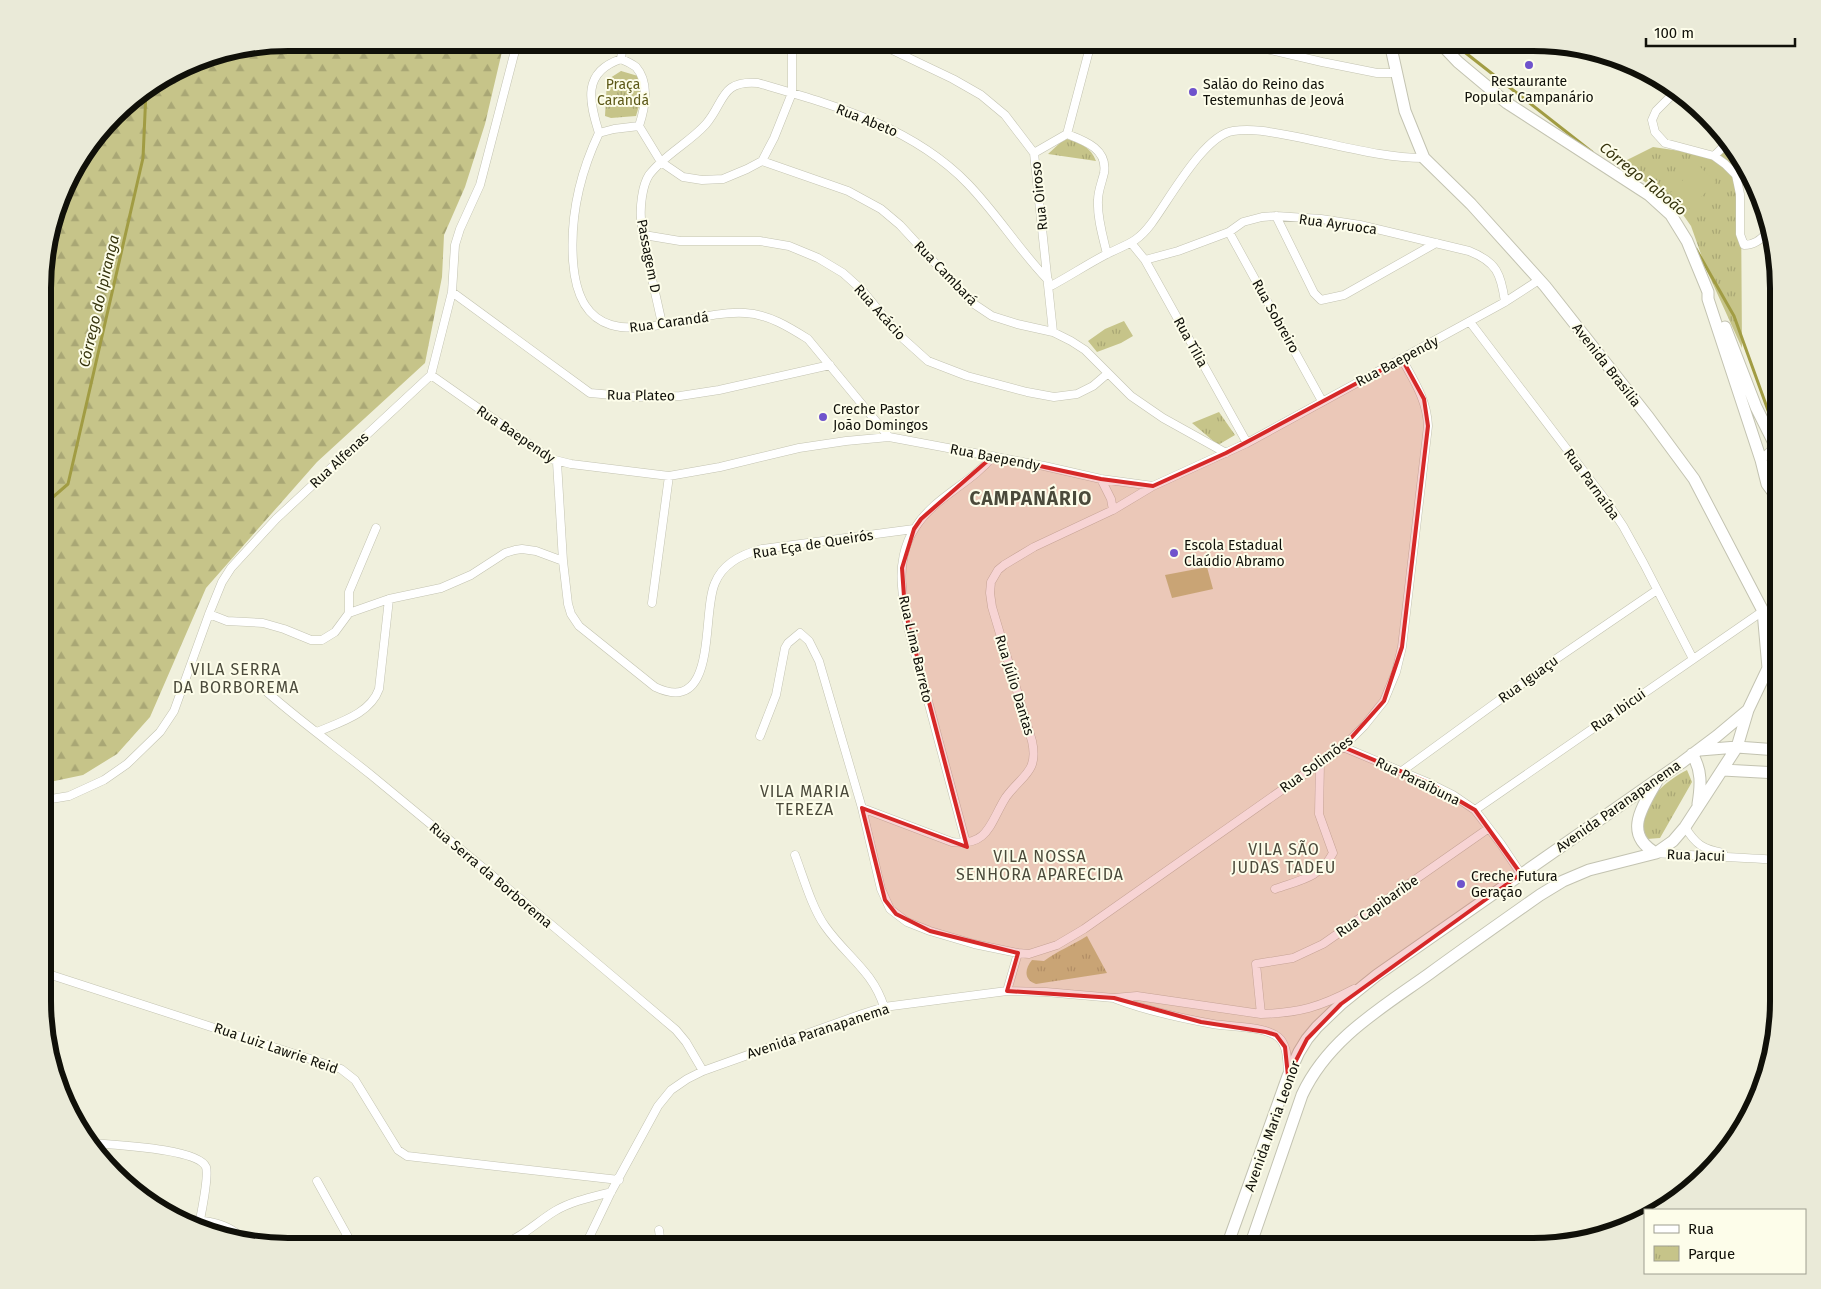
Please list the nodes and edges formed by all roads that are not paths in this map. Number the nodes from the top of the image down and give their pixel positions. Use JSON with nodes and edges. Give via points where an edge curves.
{"nodes":[{"id":1,"x":515,"y":51,"type":"edge"},
{"id":2,"x":622,"y":51,"type":"edge"},
{"id":3,"x":792,"y":51,"type":"edge"},
{"id":4,"x":901,"y":51,"type":"edge"},
{"id":5,"x":1089,"y":51,"type":"edge"},
{"id":6,"x":1275,"y":51,"type":"edge"},
{"id":7,"x":1392,"y":51,"type":"edge"},
{"id":8,"x":1448,"y":51,"type":"edge"},
{"id":9,"x":622,"y":59,"type":"junction"},
{"id":10,"x":1396,"y":74,"type":"junction"},
{"id":11,"x":792,"y":93,"type":"junction"},
{"id":12,"x":1671,"y":96,"type":"edge"},
{"id":13,"x":639,"y":126,"type":"junction"},
{"id":14,"x":599,"y":133,"type":"junction"},
{"id":15,"x":1067,"y":134,"type":"junction"},
{"id":16,"x":1723,"y":147,"type":"edge"},
{"id":17,"x":1034,"y":152,"type":"junction"},
{"id":18,"x":1714,"y":156,"type":"junction"},
{"id":19,"x":1424,"y":158,"type":"junction"},
{"id":20,"x":762,"y":161,"type":"junction"},
{"id":21,"x":660,"y":162,"type":"junction"},
{"id":22,"x":1739,"y":172,"type":"edge"},
{"id":23,"x":1736,"y":175,"type":"junction"},
{"id":24,"x":1276,"y":216,"type":"junction"},
{"id":25,"x":1229,"y":232,"type":"junction"},
{"id":26,"x":644,"y":235,"type":"junction"},
{"id":27,"x":1764,"y":236,"type":"edge"},
{"id":28,"x":1436,"y":243,"type":"junction"},
{"id":29,"x":1132,"y":244,"type":"junction"},
{"id":30,"x":1107,"y":254,"type":"junction"},
{"id":31,"x":1145,"y":260,"type":"junction"},
{"id":32,"x":1539,"y":280,"type":"junction"},
{"id":33,"x":1048,"y":284,"type":"junction"},
{"id":34,"x":452,"y":292,"type":"junction"},
{"id":35,"x":1708,"y":292,"type":"junction"},
{"id":36,"x":1505,"y":302,"type":"junction"},
{"id":37,"x":1470,"y":322,"type":"junction"},
{"id":38,"x":662,"y":324,"type":"junction"},
{"id":39,"x":1053,"y":332,"type":"junction"},
{"id":40,"x":1402,"y":359,"type":"junction"},
{"id":41,"x":830,"y":365,"type":"junction"},
{"id":42,"x":431,"y":374,"type":"junction"},
{"id":43,"x":1107,"y":374,"type":"junction"},
{"id":44,"x":1322,"y":401,"type":"junction"},
{"id":45,"x":1770,"y":432,"type":"edge"},
{"id":46,"x":889,"y":437,"type":"junction"},
{"id":47,"x":1247,"y":443,"type":"junction"},
{"id":48,"x":1226,"y":453,"type":"junction"},
{"id":49,"x":1770,"y":453,"type":"edge"},
{"id":50,"x":993,"y":456,"type":"junction"},
{"id":51,"x":1761,"y":460,"type":"junction"},
{"id":52,"x":557,"y":462,"type":"junction"},
{"id":53,"x":669,"y":476,"type":"junction"},
{"id":54,"x":1101,"y":479,"type":"junction"},
{"id":55,"x":1153,"y":486,"type":"junction"},
{"id":56,"x":1770,"y":488,"type":"edge"},
{"id":57,"x":1113,"y":510,"type":"junction"},
{"id":58,"x":376,"y":528,"type":"dead end"},
{"id":59,"x":914,"y":529,"type":"junction"},
{"id":60,"x":563,"y":561,"type":"junction"},
{"id":61,"x":1657,"y":590,"type":"junction"},
{"id":62,"x":389,"y":599,"type":"junction"},
{"id":63,"x":652,"y":603,"type":"dead end"},
{"id":64,"x":1763,"y":611,"type":"junction"},
{"id":65,"x":349,"y":613,"type":"junction"},
{"id":66,"x":208,"y":614,"type":"junction"},
{"id":67,"x":1770,"y":652,"type":"edge"},
{"id":68,"x":1692,"y":659,"type":"junction"},
{"id":69,"x":1770,"y":674,"type":"edge"},
{"id":70,"x":267,"y":692,"type":"dead end"},
{"id":71,"x":1748,"y":710,"type":"junction"},
{"id":72,"x":317,"y":732,"type":"junction"},
{"id":73,"x":760,"y":736,"type":"dead end"},
{"id":74,"x":1343,"y":746,"type":"junction"},
{"id":75,"x":1737,"y":747,"type":"junction"},
{"id":76,"x":1770,"y":749,"type":"edge"},
{"id":77,"x":1695,"y":752,"type":"junction"},
{"id":78,"x":1320,"y":763,"type":"junction"},
{"id":79,"x":1723,"y":770,"type":"junction"},
{"id":80,"x":1402,"y":771,"type":"junction"},
{"id":81,"x":1770,"y":773,"type":"edge"},
{"id":82,"x":1659,"y":778,"type":"junction"},
{"id":83,"x":51,"y":799,"type":"edge"},
{"id":84,"x":1698,"y":805,"type":"junction"},
{"id":85,"x":862,"y":808,"type":"junction"},
{"id":86,"x":1475,"y":810,"type":"junction"},
{"id":87,"x":1685,"y":827,"type":"junction"},
{"id":88,"x":1489,"y":828,"type":"junction"},
{"id":89,"x":966,"y":844,"type":"junction"},
{"id":90,"x":1656,"y":853,"type":"junction"},
{"id":91,"x":794,"y":855,"type":"dead end"},
{"id":92,"x":1735,"y":856,"type":"junction"},
{"id":93,"x":1770,"y":859,"type":"edge"},
{"id":94,"x":1522,"y":874,"type":"junction"},
{"id":95,"x":1275,"y":889,"type":"dead end"},
{"id":96,"x":1018,"y":953,"type":"junction"},
{"id":97,"x":51,"y":975,"type":"edge"},
{"id":98,"x":1376,"y":975,"type":"junction"},
{"id":99,"x":1007,"y":991,"type":"junction"},
{"id":100,"x":1114,"y":998,"type":"junction"},
{"id":101,"x":884,"y":1008,"type":"junction"},
{"id":102,"x":1261,"y":1014,"type":"junction"},
{"id":103,"x":702,"y":1070,"type":"junction"},
{"id":104,"x":1288,"y":1076,"type":"junction"},
{"id":105,"x":98,"y":1143,"type":"edge"},
{"id":106,"x":619,"y":1180,"type":"junction"},
{"id":107,"x":317,"y":1181,"type":"dead end"},
{"id":108,"x":1251,"y":1182,"type":"junction"},
{"id":109,"x":1271,"y":1187,"type":"junction"},
{"id":110,"x":611,"y":1192,"type":"junction"},
{"id":111,"x":200,"y":1220,"type":"joint"},
{"id":112,"x":659,"y":1230,"type":"dead end"},
{"id":113,"x":234,"y":1231,"type":"edge"},
{"id":114,"x":348,"y":1238,"type":"edge"},
{"id":115,"x":515,"y":1238,"type":"edge"},
{"id":116,"x":589,"y":1238,"type":"edge"},
{"id":117,"x":660,"y":1238,"type":"edge"},
{"id":118,"x":1230,"y":1238,"type":"edge"},
{"id":119,"x":1253,"y":1238,"type":"edge"}],
"edges":[{"from":1,"to":34,"type":"street","via":[[480,185],[455,244]]},
{"from":2,"to":9,"type":"street"},
{"from":3,"to":11,"type":"street"},
{"from":4,"to":17,"type":"street","name":"Rua Oiroso","via":[[981,95],[1005,115]]},
{"from":5,"to":15,"type":"street"},
{"from":6,"to":10,"type":"street","via":[[1377,73]]},
{"from":7,"to":10,"type":"street","name":"Avenida Brasília"},
{"from":8,"to":35,"type":"street","via":[[1507,103],[1649,195],[1671,216],[1687,241]]},
{"from":9,"to":13,"type":"street","via":[[635,66],[642,78],[644,112]]},
{"from":9,"to":14,"type":"street","via":[[599,72],[592,84],[590,98]]},
{"from":10,"to":19,"type":"street","name":"Avenida Brasília","via":[[1405,111]]},
{"from":11,"to":20,"type":"street"},
{"from":11,"to":21,"type":"street","name":"Rua Abeto","via":[[744,82],[734,86],[721,99],[707,123]]},
{"from":11,"to":33,"type":"street","name":"Rua Abeto","via":[[895,131],[934,154],[968,184]]},
{"from":12,"to":18,"type":"street","via":[[1652,120],[1655,132],[1665,143]]},
{"from":13,"to":14,"type":"street"},
{"from":13,"to":21,"type":"street"},
{"from":14,"to":38,"type":"street","name":"Rua Carandá","via":[[583,173],[573,216],[574,280],[585,306],[602,322],[624,328]]},
{"from":15,"to":17,"type":"street"},
{"from":15,"to":30,"type":"street","via":[[1096,147],[1102,158],[1104,171],[1098,219]]},
{"from":16,"to":18,"type":"street"},
{"from":17,"to":33,"type":"street","name":"Rua Oiroso"},
{"from":18,"to":23,"type":"street"},
{"from":19,"to":29,"type":"street","via":[[1408,158],[1255,129],[1230,131],[1214,139],[1200,154],[1150,226]]},
{"from":19,"to":32,"type":"street","name":"Avenida Brasília","via":[[1471,204]]},
{"from":20,"to":21,"type":"street","via":[[723,180],[684,177]]},
{"from":20,"to":39,"type":"street","name":"Rua Cambará","via":[[848,191],[881,209],[900,225],[971,302],[992,316]]},
{"from":21,"to":26,"type":"street","name":"Passagem D","via":[[648,177],[642,198]]},
{"from":22,"to":23,"type":"street"},
{"from":23,"to":27,"type":"street","via":[[1740,194],[1740,234],[1744,245],[1751,245]]},
{"from":24,"to":25,"type":"street","name":"Rua Ayruoca","via":[[1243,222]]},
{"from":24,"to":28,"type":"street","name":"Rua Ayruoca","via":[[1360,225]]},
{"from":24,"to":28,"type":"street","via":[[1314,293],[1321,300],[1344,296]]},
{"from":25,"to":31,"type":"street","name":"Rua Ayruoca"},
{"from":25,"to":44,"type":"street","name":"Rua Sobreiro"},
{"from":26,"to":38,"type":"street","name":"Passagem D"},
{"from":26,"to":43,"type":"street","name":"Rua Acácio","via":[[680,241],[760,241],[789,246],[818,258],[843,273],[862,290],[898,334],[928,360],[968,376],[1054,397],[1077,394]]},
{"from":28,"to":36,"type":"street","name":"Rua Ayruoca","via":[[1483,257],[1491,263],[1499,273]]},
{"from":29,"to":30,"type":"street"},
{"from":29,"to":31,"type":"street","name":"Rua Tília"},
{"from":30,"to":33,"type":"street"},
{"from":31,"to":47,"type":"street","name":"Rua Tília"},
{"from":32,"to":36,"type":"street","name":"Rua Baependy"},
{"from":32,"to":64,"type":"street","name":"Avenida Brasília","via":[[1694,479]]},
{"from":33,"to":39,"type":"street","name":"Rua Oiroso"},
{"from":34,"to":41,"type":"street","name":"Rua Plateo","via":[[590,393],[680,396]]},
{"from":34,"to":42,"type":"street"},
{"from":35,"to":45,"type":"street","via":[[1713,295],[1736,359]]},
{"from":35,"to":51,"type":"street"},
{"from":36,"to":37,"type":"street","name":"Rua Baependy"},
{"from":37,"to":40,"type":"street","name":"Rua Baependy"},
{"from":37,"to":61,"type":"street","name":"Rua Parnaíba","via":[[1606,502]]},
{"from":38,"to":41,"type":"street","name":"Rua Carandá","via":[[747,313],[767,318],[808,339]]},
{"from":39,"to":43,"type":"street","name":"Rua Cambará","via":[[1085,350]]},
{"from":40,"to":44,"type":"street","name":"Rua Baependy"},
{"from":40,"to":74,"type":"street","name":"Rua Solimões","via":[[1424,399],[1428,426],[1402,647],[1384,701]]},
{"from":41,"to":46,"type":"street","name":"Rua Carandá"},
{"from":42,"to":52,"type":"street","name":"Rua Baependy"},
{"from":42,"to":66,"type":"street","name":"Rua Alfenas","via":[[276,519],[231,568]]},
{"from":43,"to":48,"type":"street","name":"Rua Cambará","via":[[1147,407]]},
{"from":44,"to":47,"type":"street","name":"Rua Baependy"},
{"from":46,"to":50,"type":"street","name":"Rua Baependy"},
{"from":46,"to":53,"type":"street","name":"Rua Baependy","via":[[800,448]]},
{"from":47,"to":48,"type":"street","name":"Rua Baependy"},
{"from":48,"to":55,"type":"street","name":"Rua Baependy"},
{"from":49,"to":51,"type":"street"},
{"from":50,"to":54,"type":"street","name":"Rua Baependy"},
{"from":50,"to":59,"type":"street","name":"Rua Lima Barreto","via":[[975,475],[932,508]]},
{"from":51,"to":56,"type":"street"},
{"from":52,"to":53,"type":"street","name":"Rua Baependy"},
{"from":52,"to":60,"type":"street","name":"Rua Eça de Queirós"},
{"from":53,"to":63,"type":"street"},
{"from":54,"to":55,"type":"street","name":"Rua Baependy"},
{"from":54,"to":57,"type":"street"},
{"from":55,"to":57,"type":"street","name":"Rua Júlio Dantas"},
{"from":57,"to":89,"type":"street","name":"Rua Júlio Dantas","via":[[1027,552],[998,570],[991,582],[992,607],[1032,741],[1034,758],[992,824]]},
{"from":58,"to":65,"type":"street","via":[[349,592]]},
{"from":59,"to":60,"type":"street","name":"Rua Eça de Queirós","via":[[762,548],[739,557],[714,584],[701,673],[687,688],[674,692],[655,686],[579,626],[568,604]]},
{"from":59,"to":89,"type":"street","name":"Rua Lima Barreto","via":[[902,568],[904,612]]},
{"from":60,"to":62,"type":"street","via":[[536,552],[515,550],[441,588]]},
{"from":61,"to":68,"type":"street","name":"Rua Parnaíba"},
{"from":61,"to":80,"type":"street","name":"Rua Iguaçu"},
{"from":62,"to":65,"type":"street"},
{"from":62,"to":72,"type":"street","via":[[376,698],[361,712]]},
{"from":64,"to":67,"type":"street","name":"Avenida Brasília"},
{"from":64,"to":68,"type":"street","name":"Rua Ibicui"},
{"from":65,"to":66,"type":"street","via":[[335,632],[317,641],[263,623],[227,621]]},
{"from":66,"to":83,"type":"street","name":"Rua Alfenas","via":[[174,711],[160,732],[127,764],[104,780],[69,796]]},
{"from":68,"to":86,"type":"street","name":"Rua Ibicui"},
{"from":69,"to":71,"type":"street","name":"Avenida Brasília"},
{"from":70,"to":72,"type":"street","name":"Rua Serra da Borborema"},
{"from":71,"to":75,"type":"street","name":"Avenida Brasília"},
{"from":71,"to":77,"type":"street","name":"Avenida Brasília"},
{"from":72,"to":103,"type":"street","name":"Rua Serra da Borborema","via":[[676,1030]]},
{"from":73,"to":85,"type":"street","name":"Rua Solimões","via":[[776,695],[785,648],[800,633],[809,641],[819,661]]},
{"from":74,"to":78,"type":"street","name":"Rua Solimões"},
{"from":74,"to":80,"type":"street","name":"Rua Paraíbuna"},
{"from":75,"to":76,"type":"street"},
{"from":75,"to":77,"type":"street"},
{"from":75,"to":79,"type":"street","name":"Avenida Brasília"},
{"from":77,"to":82,"type":"street","name":"Avenida Paranapanema"},
{"from":77,"to":84,"type":"street","via":[[1701,787]]},
{"from":78,"to":95,"type":"street","via":[[1319,814],[1333,853],[1327,865],[1314,876]]},
{"from":78,"to":96,"type":"street","name":"Rua Solimões","via":[[1078,933],[1040,952]]},
{"from":79,"to":81,"type":"street"},
{"from":79,"to":84,"type":"street"},
{"from":80,"to":86,"type":"street","name":"Rua Paraíbuna"},
{"from":82,"to":90,"type":"street","via":[[1640,811],[1637,825],[1642,841]]},
{"from":82,"to":94,"type":"street","name":"Avenida Paranapanema"},
{"from":84,"to":87,"type":"street"},
{"from":85,"to":89,"type":"street","via":[[952,842]]},
{"from":85,"to":96,"type":"street","name":"Rua Solimões","via":[[881,889],[890,909],[907,922],[930,931]]},
{"from":86,"to":88,"type":"street","name":"Rua Paraíbuna"},
{"from":87,"to":90,"type":"street"},
{"from":87,"to":92,"type":"street","name":"Rua Jacui","via":[[1696,843]]},
{"from":88,"to":94,"type":"street","name":"Rua Paraíbuna"},
{"from":88,"to":102,"type":"street","name":"Rua Capibaribe","via":[[1323,944],[1293,958],[1256,964]]},
{"from":90,"to":92,"type":"street","name":"Rua Jacui"},
{"from":90,"to":109,"type":"street","name":"Avenida Maria Leonor","via":[[1563,880],[1353,1028],[1310,1078]]},
{"from":91,"to":101,"type":"street","via":[[825,926],[871,978]]},
{"from":92,"to":93,"type":"street","name":"Rua Jacui"},
{"from":94,"to":98,"type":"street","name":"Avenida Paranapanema"},
{"from":96,"to":99,"type":"street"},
{"from":97,"to":106,"type":"street","name":"Rua Luiz Lawrie Reid","via":[[341,1069],[355,1080],[398,1150],[407,1156]]},
{"from":98,"to":102,"type":"street","name":"Avenida Paranapanema","via":[[1316,1007]]},
{"from":98,"to":104,"type":"street","name":"Avenida Maria Leonor","via":[[1317,1027],[1303,1045]]},
{"from":99,"to":100,"type":"street","name":"Avenida Paranapanema"},
{"from":99,"to":101,"type":"street","name":"Avenida Paranapanema"},
{"from":100,"to":102,"type":"street","name":"Avenida Paranapanema","via":[[1138,996]]},
{"from":100,"to":104,"type":"street","name":"Avenida Paranapanema","via":[[1136,1007],[1276,1035],[1285,1047]]},
{"from":101,"to":103,"type":"street","name":"Avenida Paranapanema"},
{"from":103,"to":106,"type":"street","name":"Avenida Paranapanema","via":[[671,1090],[658,1106]]},
{"from":104,"to":108,"type":"street","name":"Avenida Maria Leonor"},
{"from":105,"to":111,"type":"street","via":[[173,1152],[193,1156],[202,1162],[206,1177]]},
{"from":106,"to":110,"type":"street","name":"Avenida Paranapanema"},
{"from":107,"to":114,"type":"street"},
{"from":108,"to":109,"type":"street"},
{"from":108,"to":118,"type":"street","name":"Avenida Maria Leonor"},
{"from":109,"to":119,"type":"street","name":"Avenida Maria Leonor"},
{"from":110,"to":115,"type":"street","via":[[568,1204]]},
{"from":110,"to":116,"type":"street","name":"Avenida Paranapanema"},
{"from":111,"to":113,"type":"street"},
{"from":112,"to":117,"type":"street"}]}
